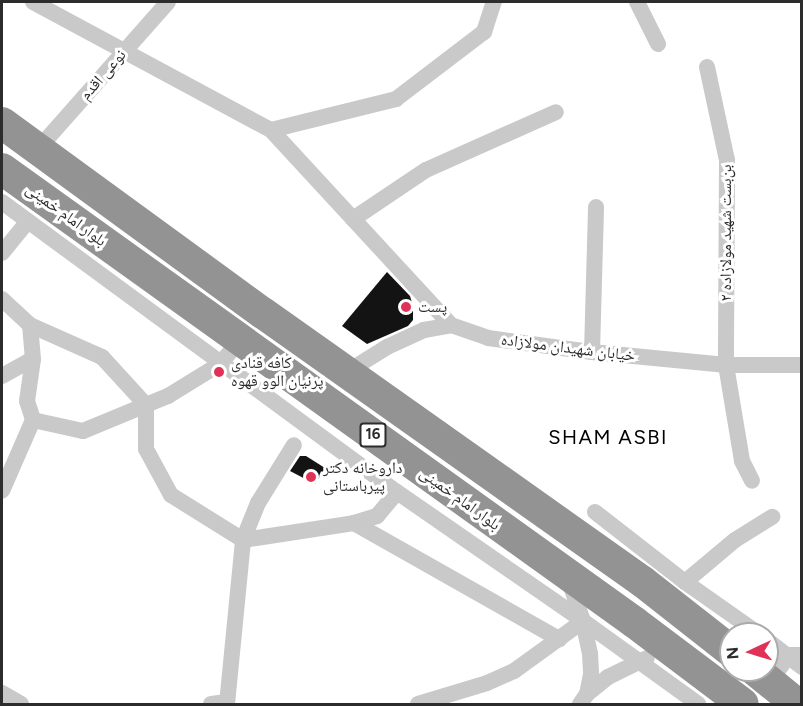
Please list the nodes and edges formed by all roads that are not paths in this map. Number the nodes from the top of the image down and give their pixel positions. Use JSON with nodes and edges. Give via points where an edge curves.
{"nodes":[{"id":1,"x":33,"y":2,"type":"edge"},
{"id":2,"x":168,"y":2,"type":"edge"},
{"id":3,"x":494,"y":2,"type":"edge"},
{"id":4,"x":637,"y":2,"type":"edge"},
{"id":5,"x":658,"y":44,"type":"dead end"},
{"id":6,"x":124,"y":51,"type":"junction"},
{"id":7,"x":707,"y":67,"type":"dead end"},
{"id":8,"x":556,"y":112,"type":"dead end"},
{"id":9,"x":2,"y":123,"type":"edge"},
{"id":10,"x":271,"y":130,"type":"junction"},
{"id":11,"x":38,"y":149,"type":"junction"},
{"id":12,"x":2,"y":168,"type":"edge"},
{"id":13,"x":2,"y":202,"type":"edge"},
{"id":14,"x":596,"y":207,"type":"dead end"},
{"id":15,"x":353,"y":219,"type":"junction"},
{"id":16,"x":28,"y":221,"type":"junction"},
{"id":17,"x":2,"y":253,"type":"edge"},
{"id":18,"x":2,"y":299,"type":"edge"},
{"id":19,"x":263,"y":313,"type":"junction"},
{"id":20,"x":30,"y":325,"type":"junction"},
{"id":21,"x":451,"y":325,"type":"junction"},
{"id":22,"x":241,"y":339,"type":"junction"},
{"id":23,"x":592,"y":352,"type":"junction"},
{"id":24,"x":33,"y":359,"type":"junction"},
{"id":25,"x":220,"y":364,"type":"junction"},
{"id":26,"x":726,"y":365,"type":"junction"},
{"id":27,"x":801,"y":365,"type":"edge"},
{"id":28,"x":347,"y":372,"type":"junction"},
{"id":29,"x":2,"y":376,"type":"edge"},
{"id":30,"x":146,"y":405,"type":"junction"},
{"id":31,"x":33,"y":420,"type":"junction"},
{"id":32,"x":294,"y":445,"type":"dead end"},
{"id":33,"x":752,"y":481,"type":"dead end"},
{"id":34,"x":2,"y":491,"type":"edge"},
{"id":35,"x":397,"y":492,"type":"junction"},
{"id":36,"x":595,"y":512,"type":"dead end"},
{"id":37,"x":772,"y":517,"type":"dead end"},
{"id":38,"x":354,"y":524,"type":"junction"},
{"id":39,"x":243,"y":540,"type":"junction"},
{"id":40,"x":567,"y":576,"type":"junction"},
{"id":41,"x":686,"y":582,"type":"junction"},
{"id":42,"x":584,"y":621,"type":"junction"},
{"id":43,"x":742,"y":622,"type":"edge"},
{"id":44,"x":559,"y":639,"type":"junction"},
{"id":45,"x":719,"y":642,"type":"edge"},
{"id":46,"x":779,"y":648,"type":"edge"},
{"id":47,"x":670,"y":649,"type":"junction"},
{"id":48,"x":797,"y":659,"type":"edge"},
{"id":49,"x":640,"y":661,"type":"junction"},
{"id":50,"x":779,"y":668,"type":"edge"},
{"id":51,"x":770,"y":682,"type":"edge"},
{"id":52,"x":2,"y":693,"type":"edge"},
{"id":53,"x":584,"y":699,"type":"edge"},
{"id":54,"x":222,"y":704,"type":"edge"},
{"id":55,"x":21,"y":705,"type":"edge"},
{"id":56,"x":418,"y":705,"type":"edge"},
{"id":57,"x":698,"y":705,"type":"edge"},
{"id":58,"x":743,"y":705,"type":"edge"},
{"id":59,"x":796,"y":705,"type":"edge"}],
"edges":[{"from":1,"to":6,"type":"street"},
{"from":2,"to":6,"type":"street","name":"نوعی اقدم"},
{"from":3,"to":10,"type":"street","via":[[484,32],[396,99]]},
{"from":4,"to":5,"type":"street"},
{"from":6,"to":10,"type":"street"},
{"from":6,"to":11,"type":"street","name":"نوعی اقدم"},
{"from":7,"to":26,"type":"street","name":"بن‌بست شهید مولازاده ۲","via":[[727,160]]},
{"from":8,"to":15,"type":"street","via":[[426,170]]},
{"from":9,"to":11,"type":"highway","number":"16"},
{"from":10,"to":15,"type":"street"},
{"from":11,"to":19,"type":"highway","number":"16"},
{"from":12,"to":22,"type":"highway","name":"بلوار امام خمینی","number":"16"},
{"from":13,"to":16,"type":"street"},
{"from":14,"to":23,"type":"street"},
{"from":15,"to":21,"type":"street"},
{"from":16,"to":17,"type":"street"},
{"from":16,"to":25,"type":"street"},
{"from":18,"to":20,"type":"street"},
{"from":19,"to":22,"type":"highway"},
{"from":19,"to":28,"type":"highway","number":"16"},
{"from":20,"to":24,"type":"street"},
{"from":20,"to":30,"type":"street","via":[[102,357]]},
{"from":21,"to":23,"type":"street","name":"خیابان شهیدان مولازاده","via":[[488,338]]},
{"from":21,"to":28,"type":"street","via":[[424,330]]},
{"from":22,"to":25,"type":"street"},
{"from":22,"to":40,"type":"highway","name":"بلوار امام خمینی","number":"16"},
{"from":23,"to":26,"type":"street","name":"خیابان شهیدان مولازاده"},
{"from":24,"to":29,"type":"street"},
{"from":24,"to":31,"type":"street","via":[[27,401]]},
{"from":25,"to":30,"type":"street"},
{"from":25,"to":35,"type":"street"},
{"from":26,"to":27,"type":"street","name":"خیابان شهیدان مولازاده"},
{"from":26,"to":33,"type":"street","name":"بن‌بست شهید مولازاده ۲","via":[[742,461]]},
{"from":28,"to":45,"type":"highway","number":"16","via":[[643,582]]},
{"from":30,"to":31,"type":"street","via":[[83,431]]},
{"from":30,"to":39,"type":"street","via":[[146,449],[171,495]]},
{"from":31,"to":34,"type":"street"},
{"from":32,"to":39,"type":"street","via":[[258,503]]},
{"from":35,"to":38,"type":"street","via":[[377,516]]},
{"from":35,"to":42,"type":"street"},
{"from":36,"to":41,"type":"street"},
{"from":37,"to":41,"type":"street","via":[[735,540]]},
{"from":38,"to":39,"type":"street"},
{"from":38,"to":44,"type":"street"},
{"from":39,"to":54,"type":"street"},
{"from":40,"to":42,"type":"street"},
{"from":40,"to":47,"type":"highway","name":"بلوار امام خمینی","number":"16"},
{"from":41,"to":43,"type":"street"},
{"from":42,"to":44,"type":"street"},
{"from":42,"to":49,"type":"street"},
{"from":42,"to":53,"type":"street","via":[[591,674]]},
{"from":44,"to":56,"type":"street","via":[[514,671]]},
{"from":46,"to":48,"type":"street"},
{"from":47,"to":49,"type":"street"},
{"from":47,"to":58,"type":"highway","name":"بلوار امام خمینی","number":"16"},
{"from":48,"to":50,"type":"street"},
{"from":49,"to":53,"type":"street","via":[[608,677]]},
{"from":49,"to":57,"type":"street"},
{"from":51,"to":59,"type":"highway"},
{"from":52,"to":55,"type":"street"}]}
